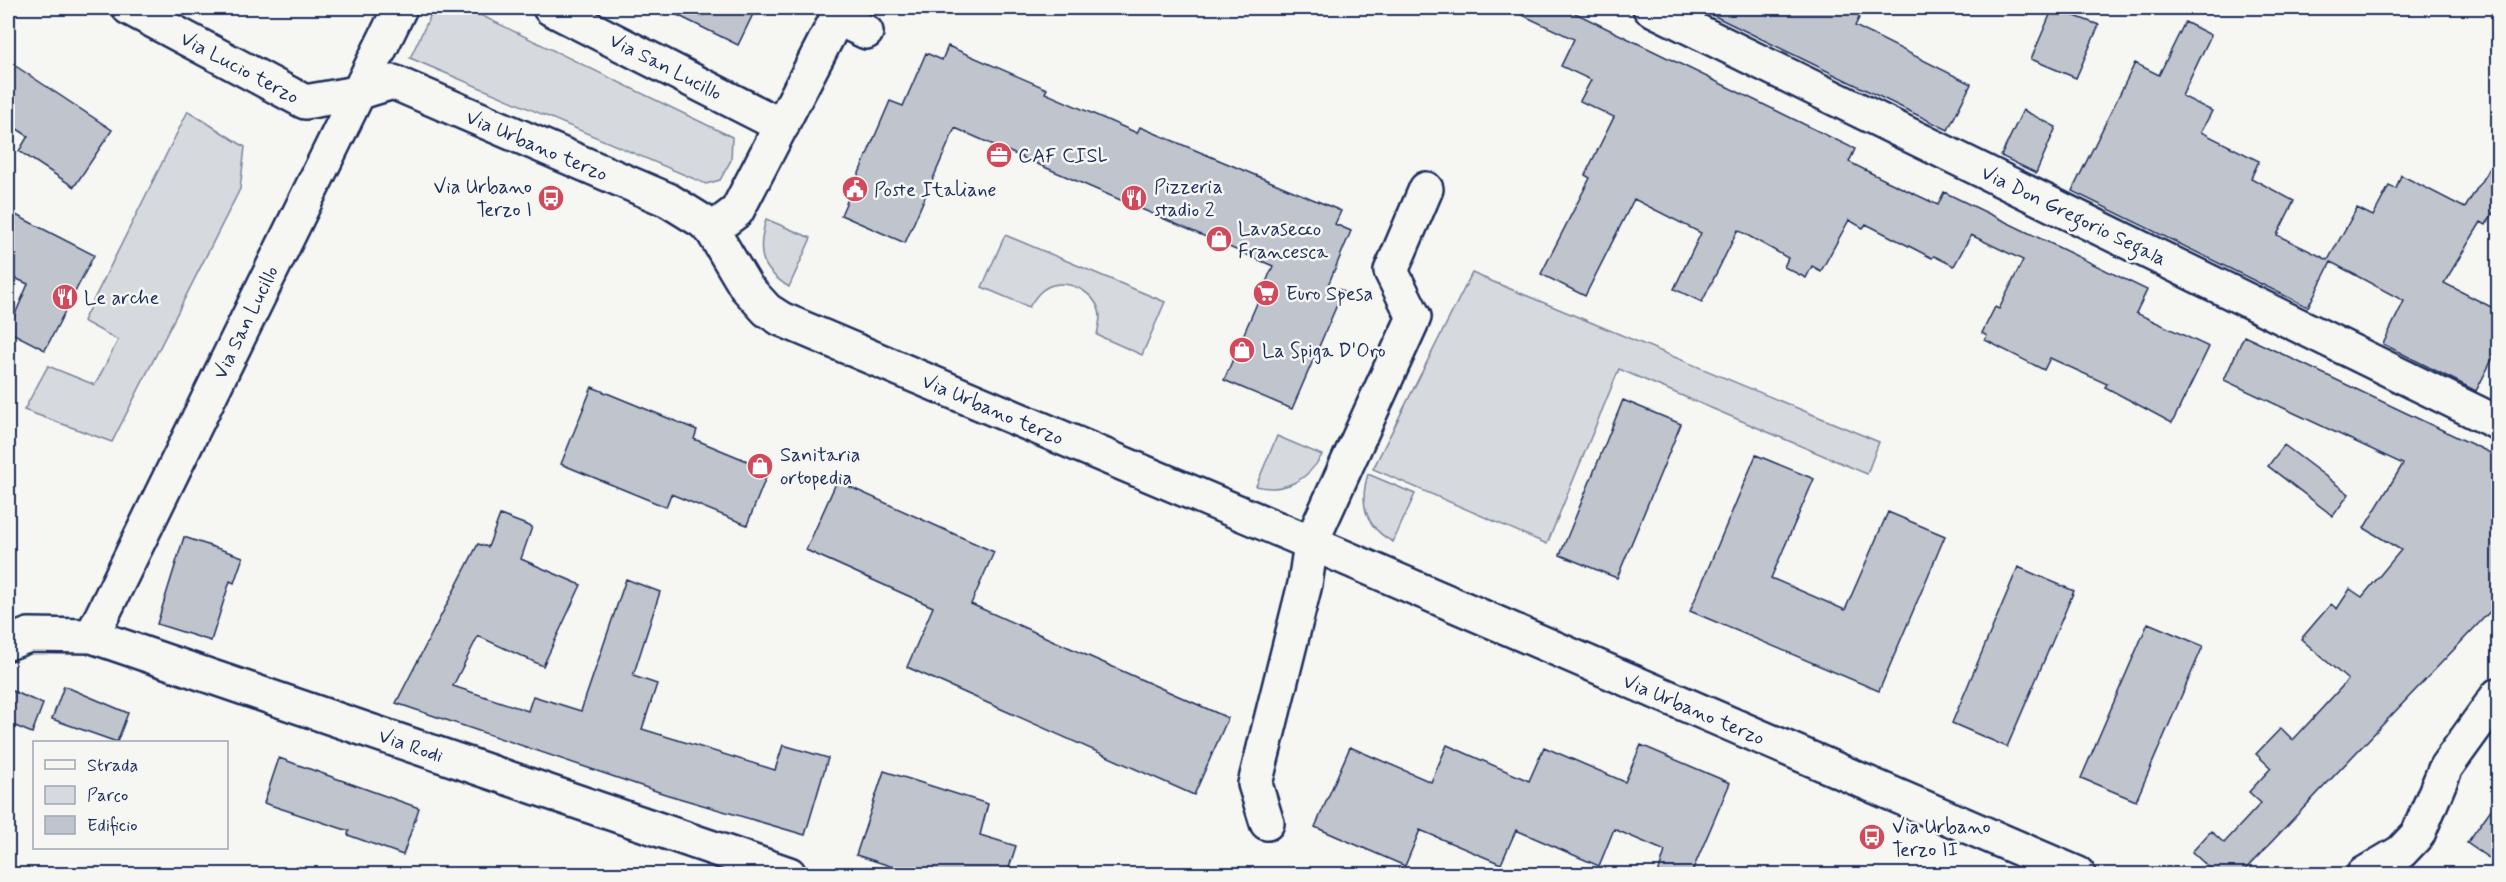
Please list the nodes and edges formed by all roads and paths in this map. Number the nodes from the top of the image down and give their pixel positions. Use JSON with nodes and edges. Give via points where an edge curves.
{"nodes":[{"id":1,"x":129,"y":8,"type":"edge"},
{"id":2,"x":400,"y":8,"type":"edge"},
{"id":3,"x":550,"y":8,"type":"edge"},
{"id":4,"x":1650,"y":8,"type":"edge"},
{"id":5,"x":866,"y":32,"type":"dead end"},
{"id":6,"x":357,"y":93,"type":"junction"},
{"id":7,"x":782,"y":126,"type":"junction"},
{"id":8,"x":1426,"y":189,"type":"dead end"},
{"id":9,"x":712,"y":231,"type":"junction"},
{"id":10,"x":2499,"y":423,"type":"edge"},
{"id":11,"x":1311,"y":543,"type":"junction"},
{"id":12,"x":15,"y":633,"type":"edge"},
{"id":13,"x":92,"y":636,"type":"junction"},
{"id":14,"x":2499,"y":695,"type":"edge"},
{"id":15,"x":1267,"y":823,"type":"dead end"},
{"id":16,"x":789,"y":874,"type":"edge"},
{"id":17,"x":2078,"y":874,"type":"edge"},
{"id":18,"x":2364,"y":874,"type":"edge"}],
"edges":[{"from":1,"to":6,"type":"street","name":"Via Lucio terzo","via":[[305,102]]},
{"from":2,"to":6,"type":"street","name":"Via San Lucillo"},
{"from":3,"to":7,"type":"street","name":"Via San Lucillo"},
{"from":4,"to":10,"type":"street","name":"Via Don Gregorio Segala"},
{"from":5,"to":7,"type":"street","via":[[837,18]]},
{"from":6,"to":9,"type":"street","name":"Via Urbano terzo","via":[[393,82],[668,200]]},
{"from":6,"to":13,"type":"street","name":"Via San Lucillo"},
{"from":7,"to":9,"type":"street","via":[[737,210]]},
{"from":8,"to":11,"type":"street","via":[[1390,271],[1414,317]]},
{"from":9,"to":11,"type":"street","name":"Via Urbano terzo","via":[[746,287],[781,320]]},
{"from":11,"to":15,"type":"street","via":[[1305,584],[1255,784]]},
{"from":11,"to":17,"type":"street","name":"Via Urbano terzo"},
{"from":12,"to":13,"type":"street","name":"Via Rodi"},
{"from":13,"to":16,"type":"street","name":"Via Rodi"},
{"from":14,"to":18,"type":"street","via":[[2446,767],[2418,834],[2401,852]]}]}
